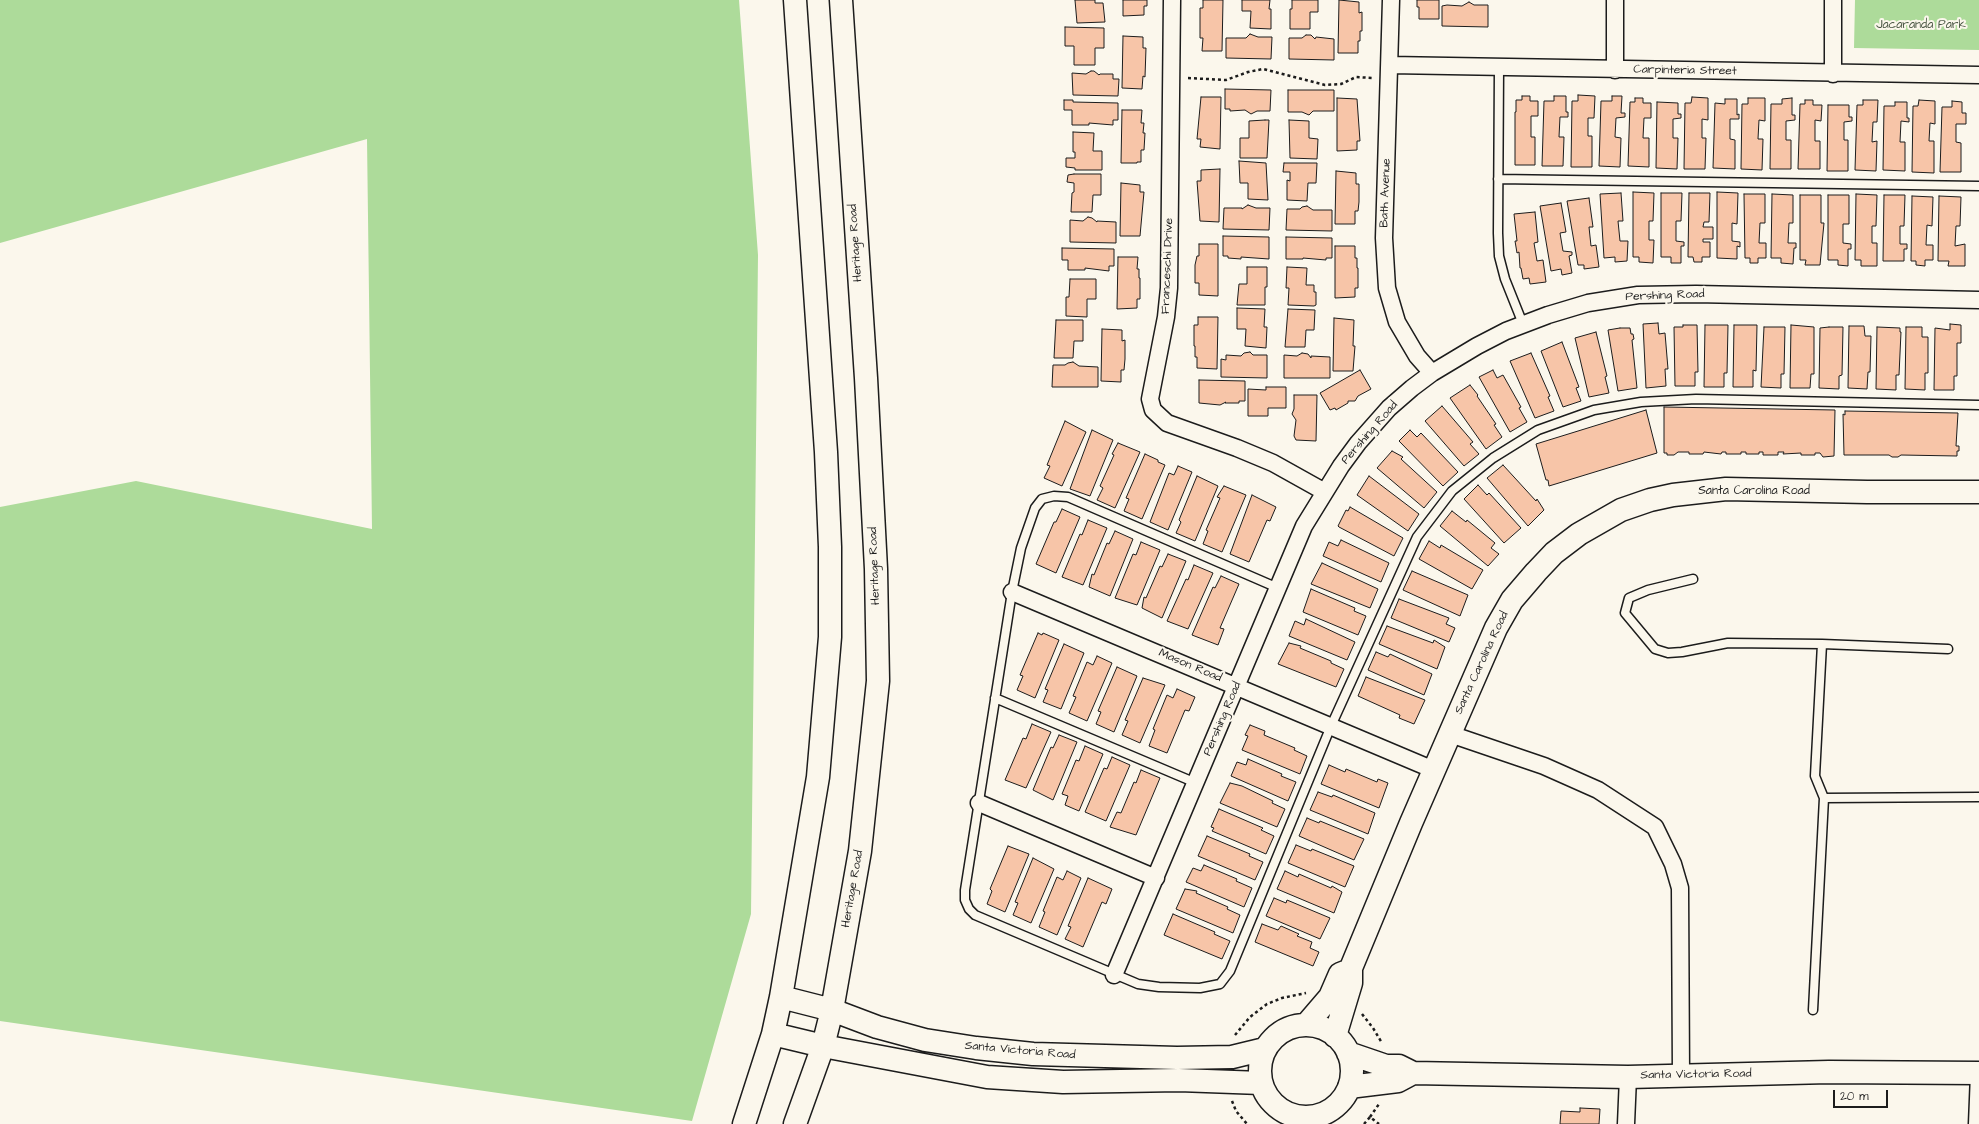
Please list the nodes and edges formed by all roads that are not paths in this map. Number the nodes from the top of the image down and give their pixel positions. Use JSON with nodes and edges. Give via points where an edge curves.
{"nodes":[{"id":1,"x":795,"y":0,"type":"edge"},
{"id":2,"x":840,"y":0,"type":"edge"},
{"id":3,"x":1172,"y":0,"type":"edge"},
{"id":4,"x":1391,"y":0,"type":"edge"},
{"id":5,"x":1615,"y":0,"type":"edge"},
{"id":6,"x":1834,"y":0,"type":"edge"},
{"id":7,"x":1499,"y":68,"type":"junction"},
{"id":8,"x":1614,"y":70,"type":"junction"},
{"id":9,"x":1390,"y":72,"type":"junction"},
{"id":10,"x":1833,"y":74,"type":"junction"},
{"id":11,"x":1979,"y":75,"type":"edge"},
{"id":12,"x":1498,"y":179,"type":"junction"},
{"id":13,"x":1979,"y":186,"type":"edge"},
{"id":14,"x":1979,"y":300,"type":"edge"},
{"id":15,"x":1523,"y":324,"type":"junction"},
{"id":16,"x":1432,"y":373,"type":"junction"},
{"id":17,"x":1979,"y":405,"type":"edge"},
{"id":18,"x":1325,"y":492,"type":"junction"},
{"id":19,"x":1979,"y":492,"type":"edge"},
{"id":20,"x":1693,"y":579,"type":"dead end"},
{"id":21,"x":1278,"y":588,"type":"junction"},
{"id":22,"x":1012,"y":592,"type":"junction"},
{"id":23,"x":1822,"y":644,"type":"junction"},
{"id":24,"x":1948,"y":649,"type":"dead end"},
{"id":25,"x":1238,"y":686,"type":"junction"},
{"id":26,"x":995,"y":698,"type":"junction"},
{"id":27,"x":1331,"y":726,"type":"junction"},
{"id":28,"x":1450,"y":734,"type":"junction"},
{"id":29,"x":1434,"y":770,"type":"junction"},
{"id":30,"x":1196,"y":782,"type":"junction"},
{"id":31,"x":1979,"y":797,"type":"edge"},
{"id":32,"x":1824,"y":798,"type":"junction"},
{"id":33,"x":979,"y":803,"type":"junction"},
{"id":34,"x":1156,"y":878,"type":"junction"},
{"id":35,"x":1351,"y":968,"type":"junction"},
{"id":36,"x":1114,"y":975,"type":"junction"},
{"id":37,"x":781,"y":997,"type":"junction"},
{"id":38,"x":832,"y":1010,"type":"junction"},
{"id":39,"x":1813,"y":1010,"type":"dead end"},
{"id":40,"x":1306,"y":1025,"type":"junction"},
{"id":41,"x":773,"y":1034,"type":"junction"},
{"id":42,"x":1335,"y":1036,"type":"junction"},
{"id":43,"x":823,"y":1046,"type":"junction"},
{"id":44,"x":1265,"y":1049,"type":"junction"},
{"id":45,"x":1348,"y":1053,"type":"junction"},
{"id":46,"x":1413,"y":1073,"type":"junction"},
{"id":47,"x":1979,"y":1073,"type":"edge"},
{"id":48,"x":1681,"y":1076,"type":"junction"},
{"id":49,"x":1628,"y":1077,"type":"junction"},
{"id":50,"x":1261,"y":1083,"type":"junction"},
{"id":51,"x":1349,"y":1087,"type":"junction"},
{"id":52,"x":1289,"y":1119,"type":"edge"},
{"id":53,"x":1317,"y":1120,"type":"edge"},
{"id":54,"x":744,"y":1124,"type":"edge"},
{"id":55,"x":795,"y":1124,"type":"edge"},
{"id":56,"x":1626,"y":1124,"type":"edge"},
{"id":57,"x":1977,"y":1124,"type":"edge"}],
"edges":[{"from":1,"to":37,"type":"street","via":[[826,452],[830,637],[818,777]]},
{"from":2,"to":38,"type":"street","name":"Heritage Road","via":[[866,378],[876,569],[878,681],[860,851]]},
{"from":3,"to":18,"type":"street","name":"Franceschi Drive","via":[[1168,288],[1166,317],[1150,399],[1153,410],[1167,423],[1237,448]]},
{"from":4,"to":9,"type":"street","name":"Bath Avenue"},
{"from":5,"to":8,"type":"street"},
{"from":6,"to":10,"type":"street"},
{"from":7,"to":8,"type":"street","name":"Carpinteria Street"},
{"from":7,"to":9,"type":"street","name":"Carpinteria Street"},
{"from":7,"to":12,"type":"lane"},
{"from":8,"to":10,"type":"street","name":"Carpinteria Street"},
{"from":9,"to":16,"type":"street","name":"Bath Avenue","via":[[1384,238],[1387,288],[1397,322]]},
{"from":10,"to":11,"type":"street","name":"Carpinteria Street"},
{"from":12,"to":13,"type":"lane"},
{"from":12,"to":15,"type":"lane","via":[[1499,256]]},
{"from":14,"to":15,"type":"street","name":"Pershing Road","via":[[1794,295],[1638,295],[1588,303]]},
{"from":15,"to":16,"type":"street","name":"Pershing Road","via":[[1477,346]]},
{"from":16,"to":18,"type":"street","name":"Pershing Road","via":[[1389,408],[1358,443]]},
{"from":17,"to":27,"type":"lane","via":[[1696,399],[1641,402],[1594,410],[1538,430],[1493,458],[1452,491],[1418,537]]},
{"from":18,"to":21,"type":"street","name":"Pershing Road","via":[[1304,526]]},
{"from":19,"to":28,"type":"street","name":"Santa Carolina Road","via":[[1726,489],[1673,494],[1621,510],[1579,534],[1554,553],[1512,600],[1496,628]]},
{"from":20,"to":23,"type":"lane","via":[[1648,590],[1629,598],[1625,614],[1655,649],[1668,653],[1728,643]]},
{"from":21,"to":22,"type":"lane","via":[[1068,497],[1054,496],[1042,499],[1034,508],[1021,548]]},
{"from":21,"to":25,"type":"street","name":"Pershing Road"},
{"from":22,"to":25,"type":"street","name":"Mason Road"},
{"from":22,"to":26,"type":"lane"},
{"from":23,"to":24,"type":"lane"},
{"from":23,"to":32,"type":"lane","via":[[1815,776]]},
{"from":25,"to":27,"type":"street","name":"Mason Road"},
{"from":25,"to":30,"type":"street","name":"Pershing Road"},
{"from":26,"to":30,"type":"lane"},
{"from":26,"to":33,"type":"lane"},
{"from":27,"to":29,"type":"street","name":"Mason Road"},
{"from":27,"to":36,"type":"lane","via":[[1230,971],[1220,984],[1200,988],[1159,987],[1138,984]]},
{"from":28,"to":29,"type":"street","name":"Santa Carolina Road"},
{"from":28,"to":48,"type":"street","via":[[1544,766],[1598,790],[1655,827],[1673,864],[1680,888]]},
{"from":29,"to":35,"type":"street","name":"Santa Carolina Road"},
{"from":30,"to":34,"type":"street","name":"Pershing Road"},
{"from":31,"to":32,"type":"lane"},
{"from":32,"to":39,"type":"lane"},
{"from":33,"to":34,"type":"street"},
{"from":33,"to":36,"type":"lane","via":[[965,890],[965,900],[969,909],[975,915]]},
{"from":34,"to":36,"type":"street","name":"Pershing Road"},
{"from":35,"to":40,"type":"street","name":"Santa Carolina Road","via":[[1340,974],[1330,997]]},
{"from":35,"to":42,"type":"street","name":"Santa Carolina Road","via":[[1351,983]]},
{"from":37,"to":38,"type":"street","name":"Santa Victoria Road"},
{"from":37,"to":41,"type":"street"},
{"from":38,"to":43,"type":"street","name":"Heritage Road"},
{"from":38,"to":44,"type":"street","name":"Santa Victoria Road","via":[[877,1027],[925,1040],[1033,1054],[1229,1058]]},
{"from":40,"to":42,"type":"street","via":[[1322,1028]]},
{"from":40,"to":44,"type":"street","via":[[1282,1031]]},
{"from":41,"to":43,"type":"street"},
{"from":41,"to":54,"type":"street"},
{"from":42,"to":45,"type":"street"},
{"from":43,"to":50,"type":"street","via":[[987,1077],[1063,1082],[1179,1080]]},
{"from":43,"to":55,"type":"street","name":"Heritage Road"},
{"from":44,"to":50,"type":"street","via":[[1260,1060]]},
{"from":45,"to":46,"type":"street","name":"Santa Victoria Road","via":[[1386,1066],[1399,1066]]},
{"from":45,"to":51,"type":"street","via":[[1352,1076]]},
{"from":46,"to":49,"type":"street","name":"Santa Victoria Road"},
{"from":46,"to":51,"type":"street","name":"Santa Victoria Road","via":[[1398,1081]]},
{"from":47,"to":48,"type":"street","name":"Santa Victoria Road","via":[[1829,1072]]},
{"from":47,"to":57,"type":"street"},
{"from":48,"to":49,"type":"street","name":"Santa Victoria Road"},
{"from":49,"to":56,"type":"street"},
{"from":50,"to":52,"type":"street","via":[[1266,1096]]},
{"from":51,"to":53,"type":"street","via":[[1337,1105]]},
{"from":52,"to":53,"type":"street","via":[[1303,1117]]}]}
